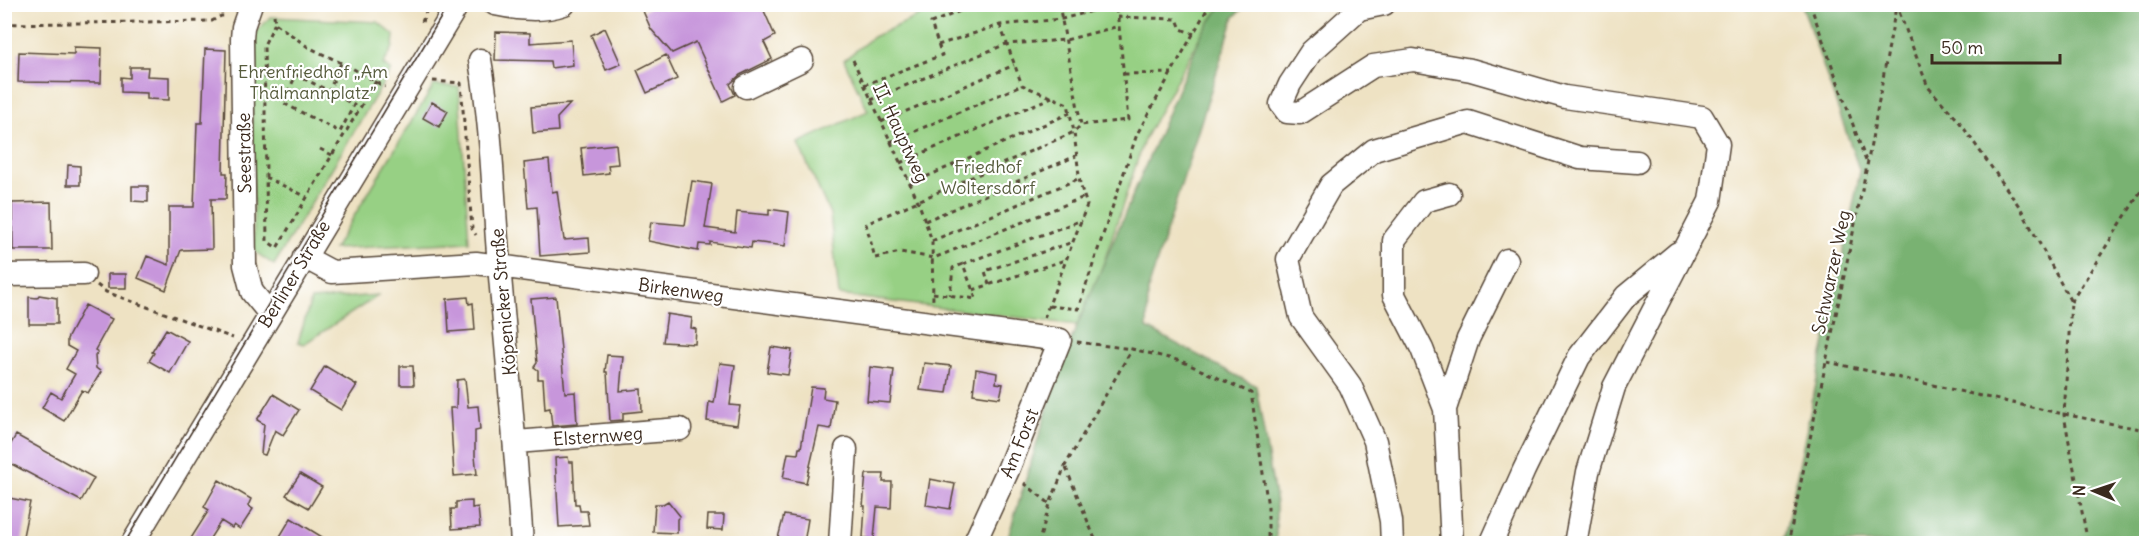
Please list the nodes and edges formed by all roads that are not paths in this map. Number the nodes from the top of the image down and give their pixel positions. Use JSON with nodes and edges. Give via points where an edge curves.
{"nodes":[{"id":1,"x":458,"y":4,"type":"edge"},
{"id":2,"x":495,"y":4,"type":"edge"},
{"id":3,"x":564,"y":4,"type":"edge"},
{"id":4,"x":1384,"y":4,"type":"edge"},
{"id":5,"x":249,"y":10,"type":"edge"},
{"id":6,"x":480,"y":60,"type":"dead end"},
{"id":7,"x":802,"y":60,"type":"dead end"},
{"id":8,"x":746,"y":87,"type":"dead end"},
{"id":9,"x":1637,"y":162,"type":"dead end"},
{"id":10,"x":1449,"y":195,"type":"dead end"},
{"id":11,"x":1686,"y":246,"type":"junction"},
{"id":12,"x":304,"y":257,"type":"junction"},
{"id":13,"x":1507,"y":260,"type":"dead end"},
{"id":14,"x":493,"y":265,"type":"junction"},
{"id":15,"x":84,"y":274,"type":"road end"},
{"id":16,"x":4,"y":275,"type":"edge"},
{"id":17,"x":264,"y":307,"type":"junction"},
{"id":18,"x":1049,"y":338,"type":"joint"},
{"id":19,"x":1445,"y":409,"type":"junction"},
{"id":20,"x":680,"y":429,"type":"dead end"},
{"id":21,"x":516,"y":442,"type":"junction"},
{"id":22,"x":846,"y":448,"type":"dead end"},
{"id":23,"x":132,"y":543,"type":"edge"},
{"id":24,"x":522,"y":543,"type":"edge"},
{"id":25,"x":840,"y":543,"type":"edge"},
{"id":26,"x":974,"y":543,"type":"edge"},
{"id":27,"x":1392,"y":543,"type":"edge"},
{"id":28,"x":1452,"y":543,"type":"edge"},
{"id":29,"x":1491,"y":543,"type":"edge"},
{"id":30,"x":1575,"y":543,"type":"edge"}],
"edges":[{"from":1,"to":12,"type":"street","name":"Berliner Straße"},
{"from":2,"to":3,"type":"street","via":[[534,10]]},
{"from":4,"to":11,"type":"street","via":[[1359,9],[1311,52],[1281,104],[1287,112],[1300,113],[1373,66],[1413,60],[1471,70],[1565,98],[1702,117],[1718,144],[1710,201]]},
{"from":5,"to":17,"type":"street","name":"Seestraße","via":[[242,39],[245,265],[249,286]]},
{"from":6,"to":14,"type":"street","name":"Köpenicker Straße","via":[[486,95]]},
{"from":7,"to":8,"type":"street"},
{"from":9,"to":27,"type":"street","via":[[1580,158],[1468,122],[1374,150],[1331,185],[1287,259],[1301,317],[1350,385],[1375,441]]},
{"from":10,"to":19,"type":"street","via":[[1424,201],[1394,240],[1394,295],[1422,349]]},
{"from":11,"to":29,"type":"street","via":[[1626,296],[1579,357]]},
{"from":11,"to":30,"type":"street","via":[[1614,387],[1588,471]]},
{"from":12,"to":14,"type":"street","name":"Birkenweg","via":[[332,272]]},
{"from":12,"to":17,"type":"street","name":"Berliner Straße"},
{"from":13,"to":19,"type":"street","via":[[1468,339]]},
{"from":14,"to":18,"type":"street","name":"Birkenweg"},
{"from":14,"to":21,"type":"street","name":"Köpenicker Straße"},
{"from":15,"to":16,"type":"street"},
{"from":17,"to":23,"type":"street","name":"Berliner Straße"},
{"from":18,"to":26,"type":"street","name":"Am Forst","via":[[1008,470]]},
{"from":19,"to":28,"type":"street"},
{"from":20,"to":21,"type":"street","name":"Elsternweg"},
{"from":21,"to":24,"type":"street","name":"Köpenicker Straße"},
{"from":22,"to":25,"type":"street"}]}
